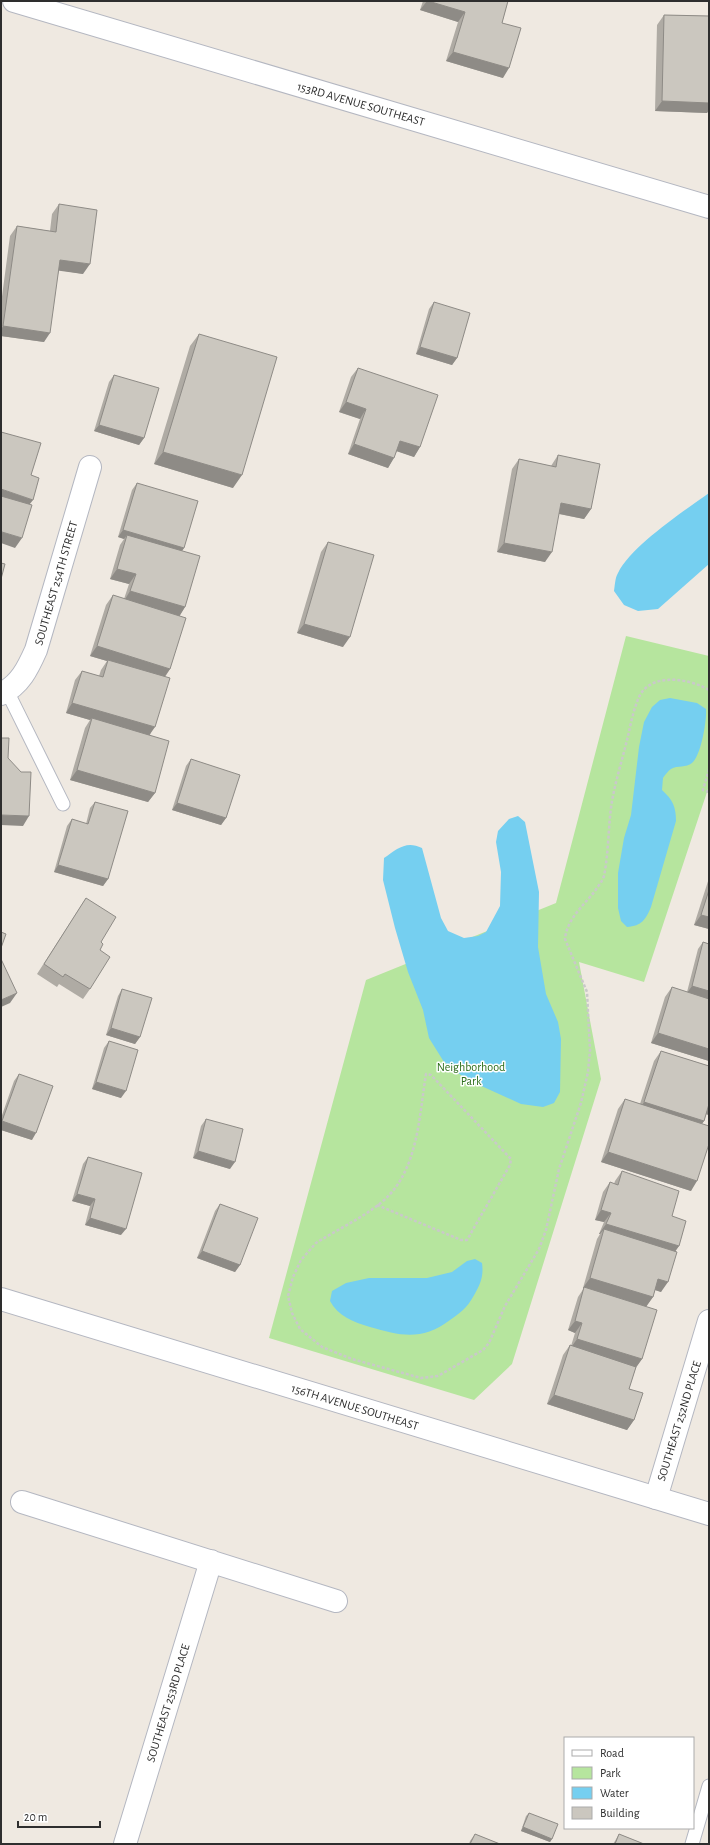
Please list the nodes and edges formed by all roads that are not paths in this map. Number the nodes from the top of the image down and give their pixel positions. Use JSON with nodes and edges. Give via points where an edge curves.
{"nodes":[{"id":1,"x":14,"y":1,"type":"edge"},
{"id":2,"x":709,"y":207,"type":"edge"},
{"id":3,"x":90,"y":467,"type":"dead end"},
{"id":4,"x":4,"y":692,"type":"edge"},
{"id":5,"x":63,"y":804,"type":"dead end"},
{"id":6,"x":1,"y":1299,"type":"edge"},
{"id":7,"x":709,"y":1321,"type":"edge"},
{"id":8,"x":656,"y":1498,"type":"junction"},
{"id":9,"x":22,"y":1502,"type":"dead end"},
{"id":10,"x":709,"y":1514,"type":"edge"},
{"id":11,"x":211,"y":1561,"type":"junction"},
{"id":12,"x":336,"y":1600,"type":"dead end"},
{"id":13,"x":709,"y":1786,"type":"edge"},
{"id":14,"x":125,"y":1844,"type":"edge"},
{"id":15,"x":692,"y":1844,"type":"edge"}],
"edges":[{"from":1,"to":2,"type":"street","name":"153RD AVENUE SOUTHEAST"},
{"from":3,"to":4,"type":"street","name":"SOUTHEAST 254TH STREET","via":[[36,650],[26,673]]},
{"from":4,"to":5,"type":"lane"},
{"from":6,"to":8,"type":"street","name":"156TH AVENUE SOUTHEAST"},
{"from":7,"to":8,"type":"street","name":"SOUTHEAST 252ND PLACE"},
{"from":8,"to":10,"type":"street","name":"156TH AVENUE SOUTHEAST"},
{"from":9,"to":11,"type":"street"},
{"from":11,"to":12,"type":"street"},
{"from":11,"to":14,"type":"street","name":"SOUTHEAST 253RD PLACE"},
{"from":13,"to":15,"type":"lane"}]}
